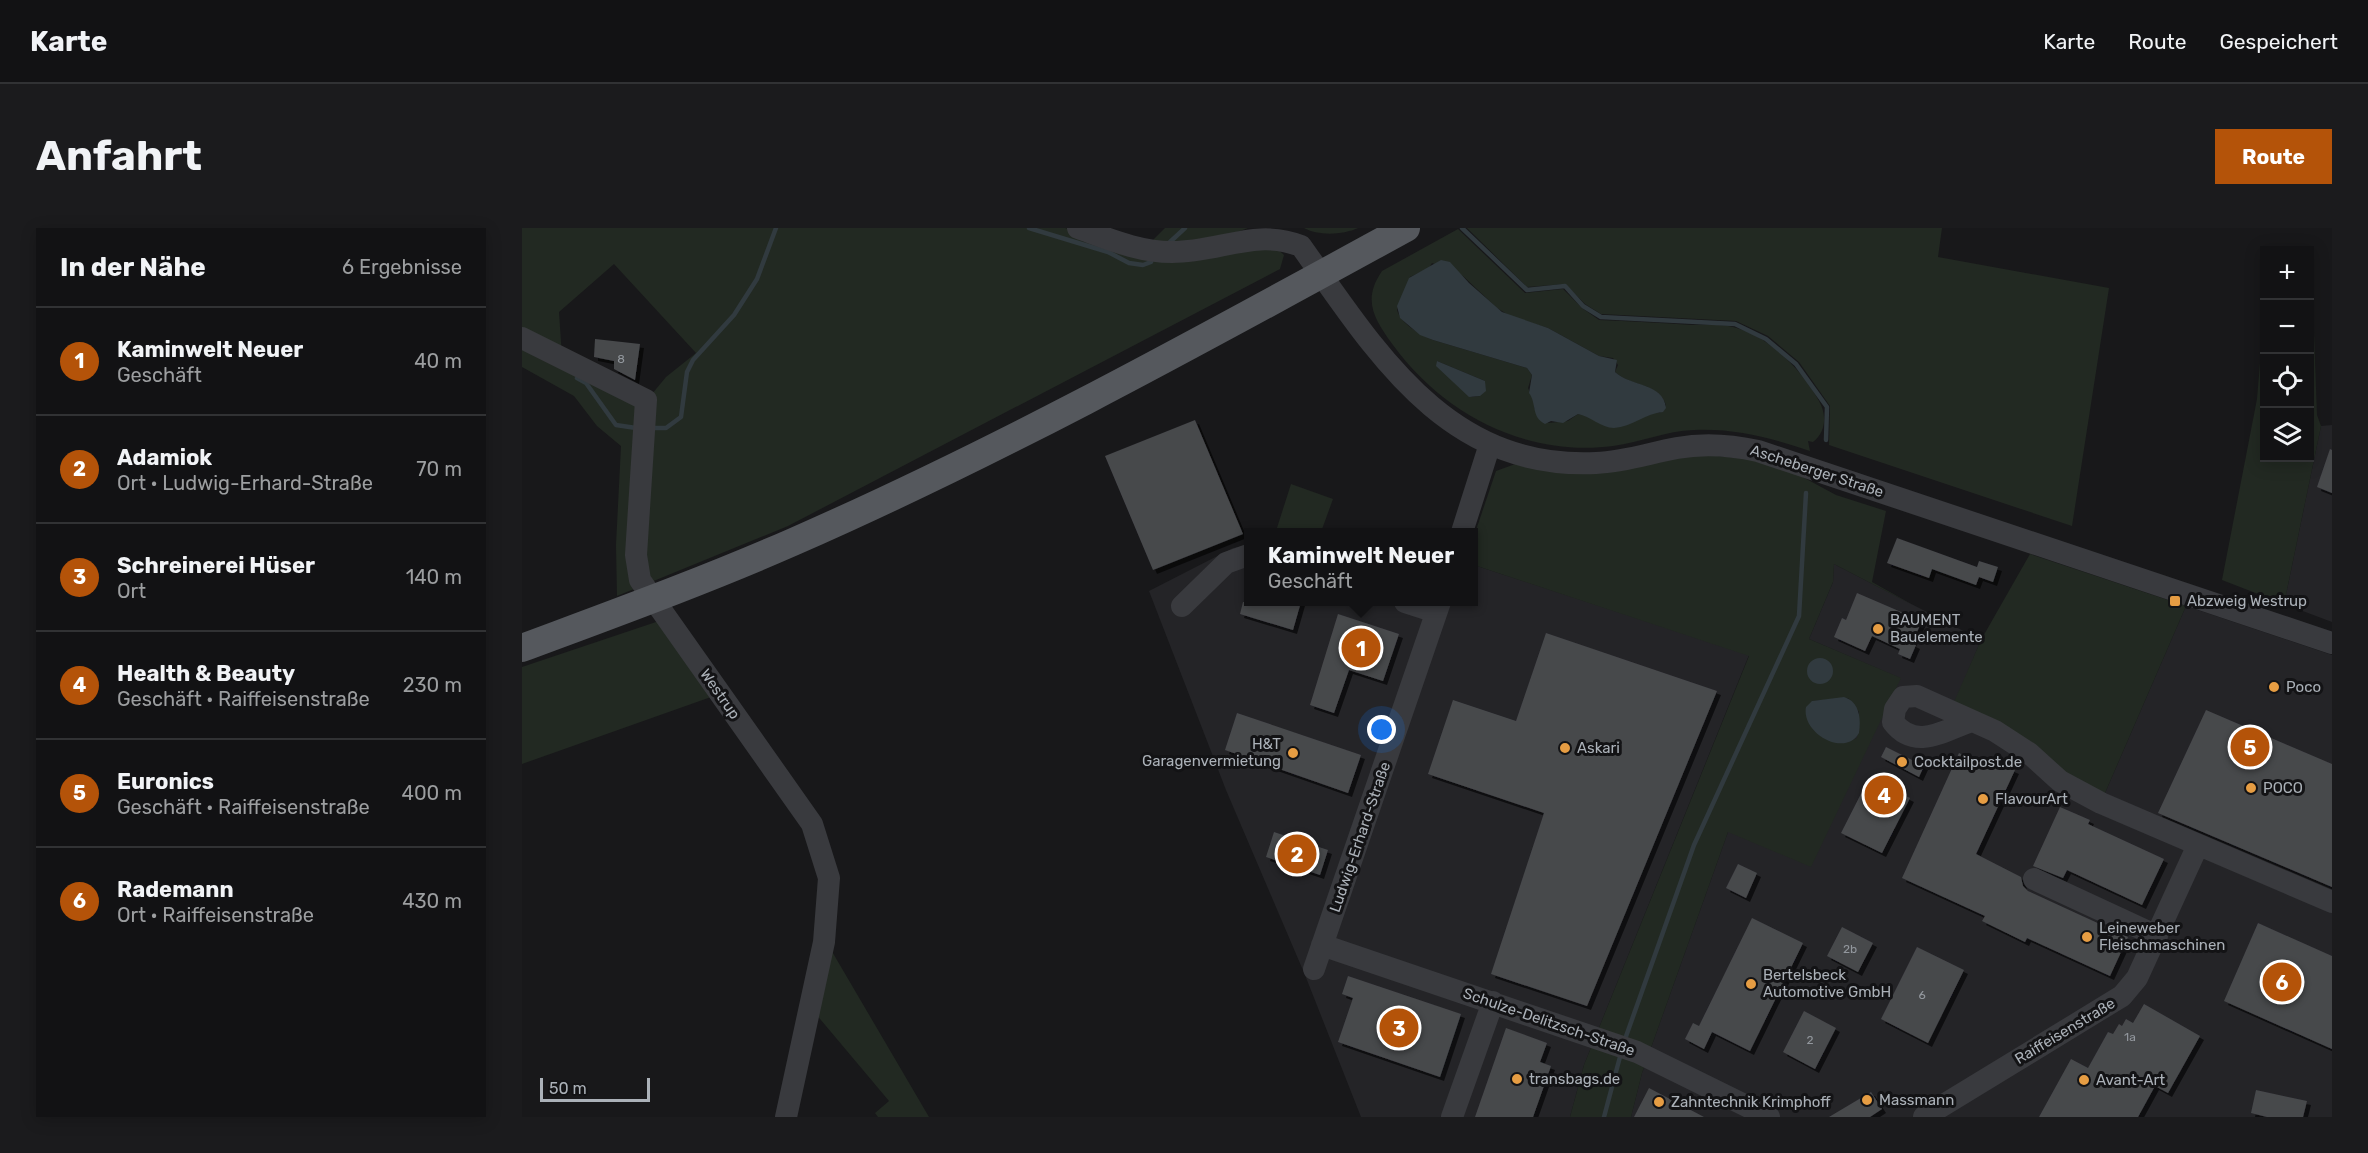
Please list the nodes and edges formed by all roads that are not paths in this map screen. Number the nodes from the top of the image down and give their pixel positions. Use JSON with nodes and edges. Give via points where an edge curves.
{"nodes":[{"id":1,"x":1078,"y":228,"type":"edge"},
{"id":2,"x":1406,"y":228,"type":"edge"},
{"id":3,"x":1288,"y":232,"type":"edge"},
{"id":4,"x":1321,"y":274,"type":"junction"},
{"id":5,"x":522,"y":338,"type":"edge"},
{"id":6,"x":1490,"y":444,"type":"junction"},
{"id":7,"x":1463,"y":528,"type":"edge"},
{"id":8,"x":1244,"y":556,"type":"edge"},
{"id":9,"x":652,"y":600,"type":"junction"},
{"id":10,"x":1182,"y":606,"type":"dead end"},
{"id":11,"x":1438,"y":607,"type":"edge"},
{"id":12,"x":2332,"y":643,"type":"edge"},
{"id":13,"x":522,"y":648,"type":"edge"},
{"id":14,"x":1972,"y":721,"type":"dead end"},
{"id":15,"x":2198,"y":844,"type":"junction"},
{"id":16,"x":2034,"y":879,"type":"dead end"},
{"id":17,"x":2332,"y":902,"type":"edge"},
{"id":18,"x":2157,"y":936,"type":"junction"},
{"id":19,"x":1322,"y":945,"type":"junction"},
{"id":20,"x":1314,"y":969,"type":"dead end"},
{"id":21,"x":1493,"y":1002,"type":"junction"},
{"id":22,"x":786,"y":1117,"type":"edge"},
{"id":23,"x":1452,"y":1117,"type":"edge"},
{"id":24,"x":1769,"y":1117,"type":"edge"},
{"id":25,"x":1924,"y":1117,"type":"edge"}],
"edges":[{"from":1,"to":3,"type":"street","via":[[1145,251],[1174,252],[1202,249],[1250,234]]},
{"from":2,"to":4,"type":"main road"},
{"from":3,"to":4,"type":"street"},
{"from":4,"to":6,"type":"street","name":"Ascheberger Straße","via":[[1366,338],[1407,386],[1450,422]]},
{"from":4,"to":9,"type":"main road","via":[[989,450],[795,541]]},
{"from":5,"to":9,"type":"street","name":"Westrup","via":[[646,400],[636,555],[640,580]]},
{"from":6,"to":7,"type":"street"},
{"from":6,"to":12,"type":"street","name":"Ascheberger Straße","via":[[1539,459],[1578,464],[1691,446],[1733,446],[1758,451]]},
{"from":8,"to":10,"type":"street","via":[[1226,563]]},
{"from":9,"to":13,"type":"main road"},
{"from":9,"to":22,"type":"street","name":"Westrup","via":[[812,824],[829,878],[824,942]]},
{"from":11,"to":19,"type":"street","name":"Ludwig-Erhard-Straße"},
{"from":14,"to":15,"type":"street","via":[[2013,742],[2074,790]]},
{"from":15,"to":17,"type":"street"},
{"from":15,"to":18,"type":"street","name":"Raiffeisenstraße"},
{"from":16,"to":18,"type":"street"},
{"from":18,"to":25,"type":"street","name":"Raiffeisenstraße","via":[[2137,978],[2122,996]]},
{"from":19,"to":20,"type":"street","name":"Ludwig-Erhard-Straße"},
{"from":19,"to":21,"type":"street","name":"Schulze-Delitzsch-Straße"},
{"from":21,"to":23,"type":"street"},
{"from":21,"to":24,"type":"street","name":"Schulze-Delitzsch-Straße","via":[[1637,1052]]}]}
